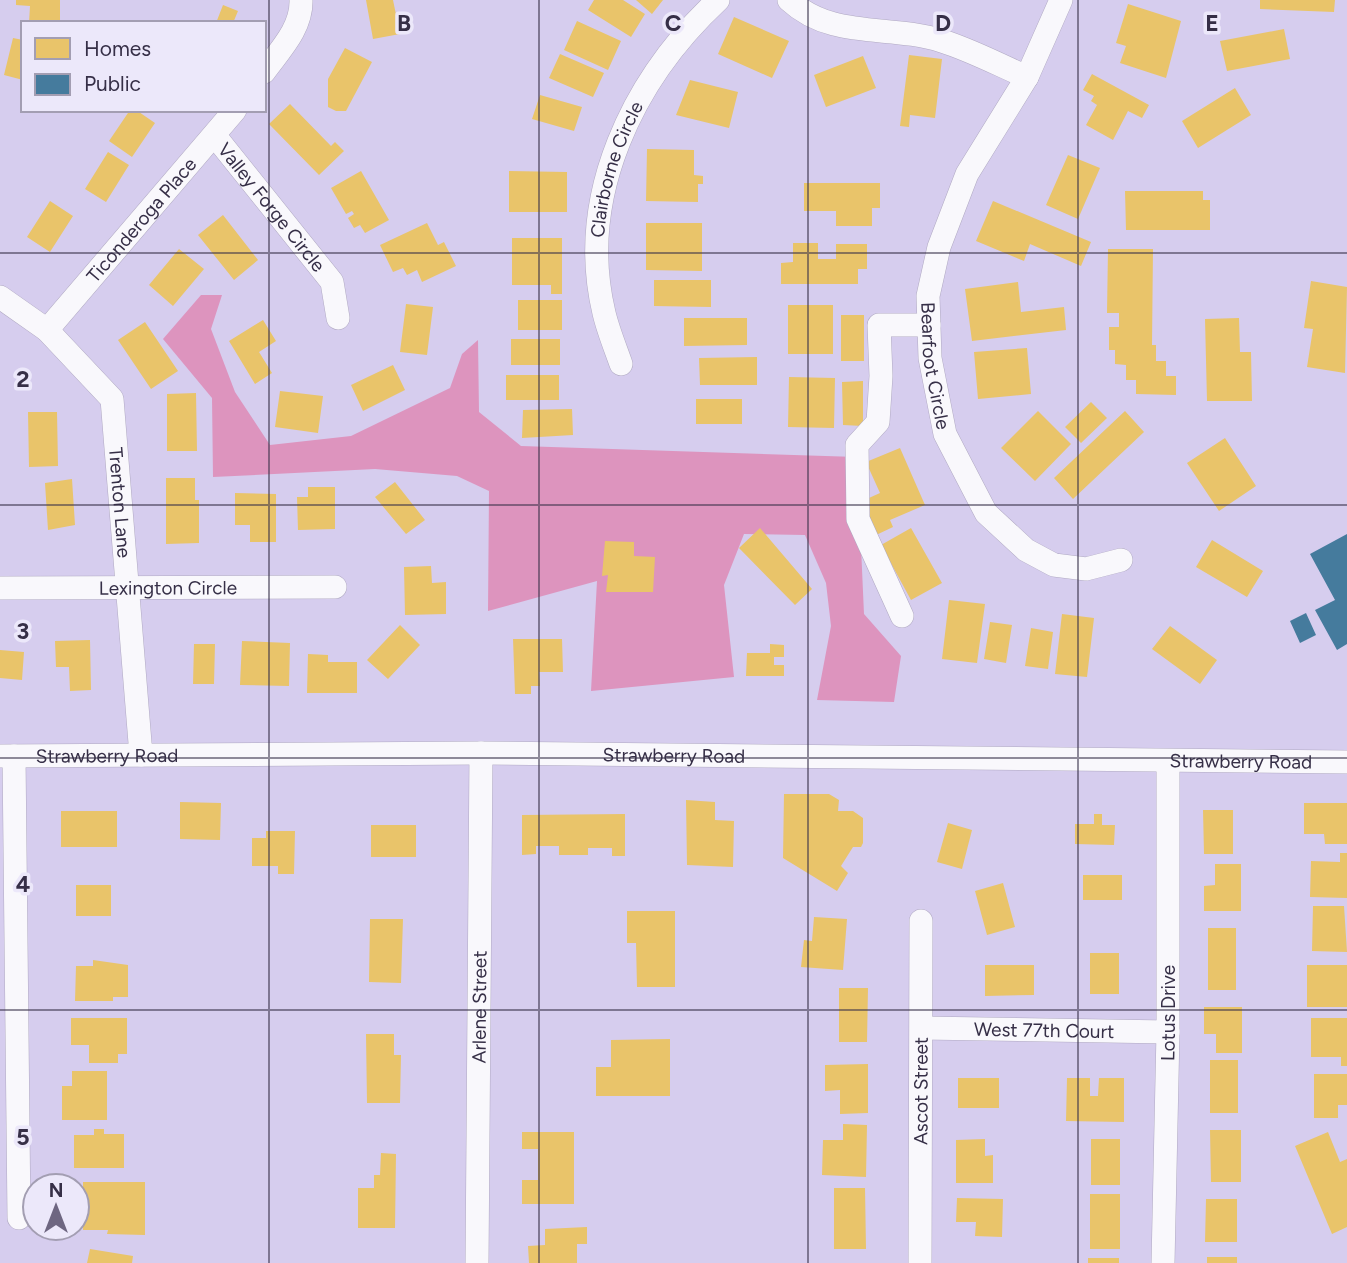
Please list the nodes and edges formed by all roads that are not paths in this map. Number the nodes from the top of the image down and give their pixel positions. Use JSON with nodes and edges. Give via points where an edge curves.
{"nodes":[{"id":1,"x":301,"y":0,"type":"edge"},
{"id":2,"x":718,"y":0,"type":"edge"},
{"id":3,"x":789,"y":0,"type":"edge"},
{"id":4,"x":1061,"y":0,"type":"edge"},
{"id":5,"x":266,"y":69,"type":"edge"},
{"id":6,"x":1027,"y":77,"type":"junction"},
{"id":7,"x":233,"y":112,"type":"edge"},
{"id":8,"x":215,"y":136,"type":"junction"},
{"id":9,"x":0,"y":297,"type":"edge"},
{"id":10,"x":338,"y":318,"type":"dead end"},
{"id":11,"x":929,"y":325,"type":"junction"},
{"id":12,"x":47,"y":330,"type":"junction"},
{"id":13,"x":621,"y":364,"type":"dead end"},
{"id":14,"x":1121,"y":560,"type":"dead end"},
{"id":15,"x":125,"y":586,"type":"junction"},
{"id":16,"x":335,"y":587,"type":"dead end"},
{"id":17,"x":0,"y":588,"type":"edge"},
{"id":18,"x":902,"y":616,"type":"dead end"},
{"id":19,"x":481,"y":753,"type":"junction"},
{"id":20,"x":141,"y":755,"type":"junction"},
{"id":21,"x":7,"y":756,"type":"edge"},
{"id":22,"x":1168,"y":762,"type":"junction"},
{"id":23,"x":1347,"y":762,"type":"edge"},
{"id":24,"x":921,"y":921,"type":"dead end"},
{"id":25,"x":922,"y":1028,"type":"junction"},
{"id":26,"x":1168,"y":1032,"type":"junction"},
{"id":27,"x":19,"y":1218,"type":"dead end"},
{"id":28,"x":477,"y":1263,"type":"edge"},
{"id":29,"x":920,"y":1263,"type":"edge"},
{"id":30,"x":1163,"y":1263,"type":"edge"}],
"edges":[{"from":1,"to":5,"type":"street","via":[[292,35]]},
{"from":2,"to":13,"type":"street","name":"Clairborne Circle","via":[[684,31],[648,83],[620,136],[602,190],[599,280],[604,314]]},
{"from":3,"to":6,"type":"street","via":[[800,11],[838,27],[905,31],[943,41]]},
{"from":4,"to":6,"type":"street","name":"Bearfoot Circle"},
{"from":6,"to":11,"type":"street","name":"Bearfoot Circle","via":[[967,174],[939,247],[928,296]]},
{"from":7,"to":8,"type":"street","name":"Ticonderoga Place"},
{"from":8,"to":10,"type":"street","name":"Valley Forge Circle","via":[[332,282]]},
{"from":8,"to":12,"type":"street","name":"Ticonderoga Place"},
{"from":9,"to":12,"type":"street","name":"Trenton Lane"},
{"from":11,"to":14,"type":"street","name":"Bearfoot Circle","via":[[930,358],[945,434],[986,513],[1026,551],[1054,565],[1086,569]]},
{"from":11,"to":18,"type":"street","via":[[879,325],[878,422],[857,446],[858,519]]},
{"from":12,"to":15,"type":"street","name":"Trenton Lane","via":[[112,399]]},
{"from":15,"to":16,"type":"street","name":"Lexington Circle"},
{"from":15,"to":17,"type":"street","name":"Lexington Circle"},
{"from":15,"to":20,"type":"street","name":"Trenton Lane"},
{"from":19,"to":20,"type":"street","name":"Strawberry Road"},
{"from":19,"to":22,"type":"street","name":"Strawberry Road"},
{"from":19,"to":28,"type":"street","name":"Arlene Street"},
{"from":20,"to":21,"type":"street","name":"Strawberry Road"},
{"from":21,"to":27,"type":"street"},
{"from":22,"to":23,"type":"street","name":"Strawberry Road"},
{"from":22,"to":26,"type":"street","name":"Lotus Drive"},
{"from":24,"to":25,"type":"street","name":"Ascot Street"},
{"from":25,"to":26,"type":"street","name":"West 77th Court"},
{"from":25,"to":29,"type":"street","name":"Ascot Street"},
{"from":26,"to":30,"type":"street","name":"Lotus Drive"}]}
